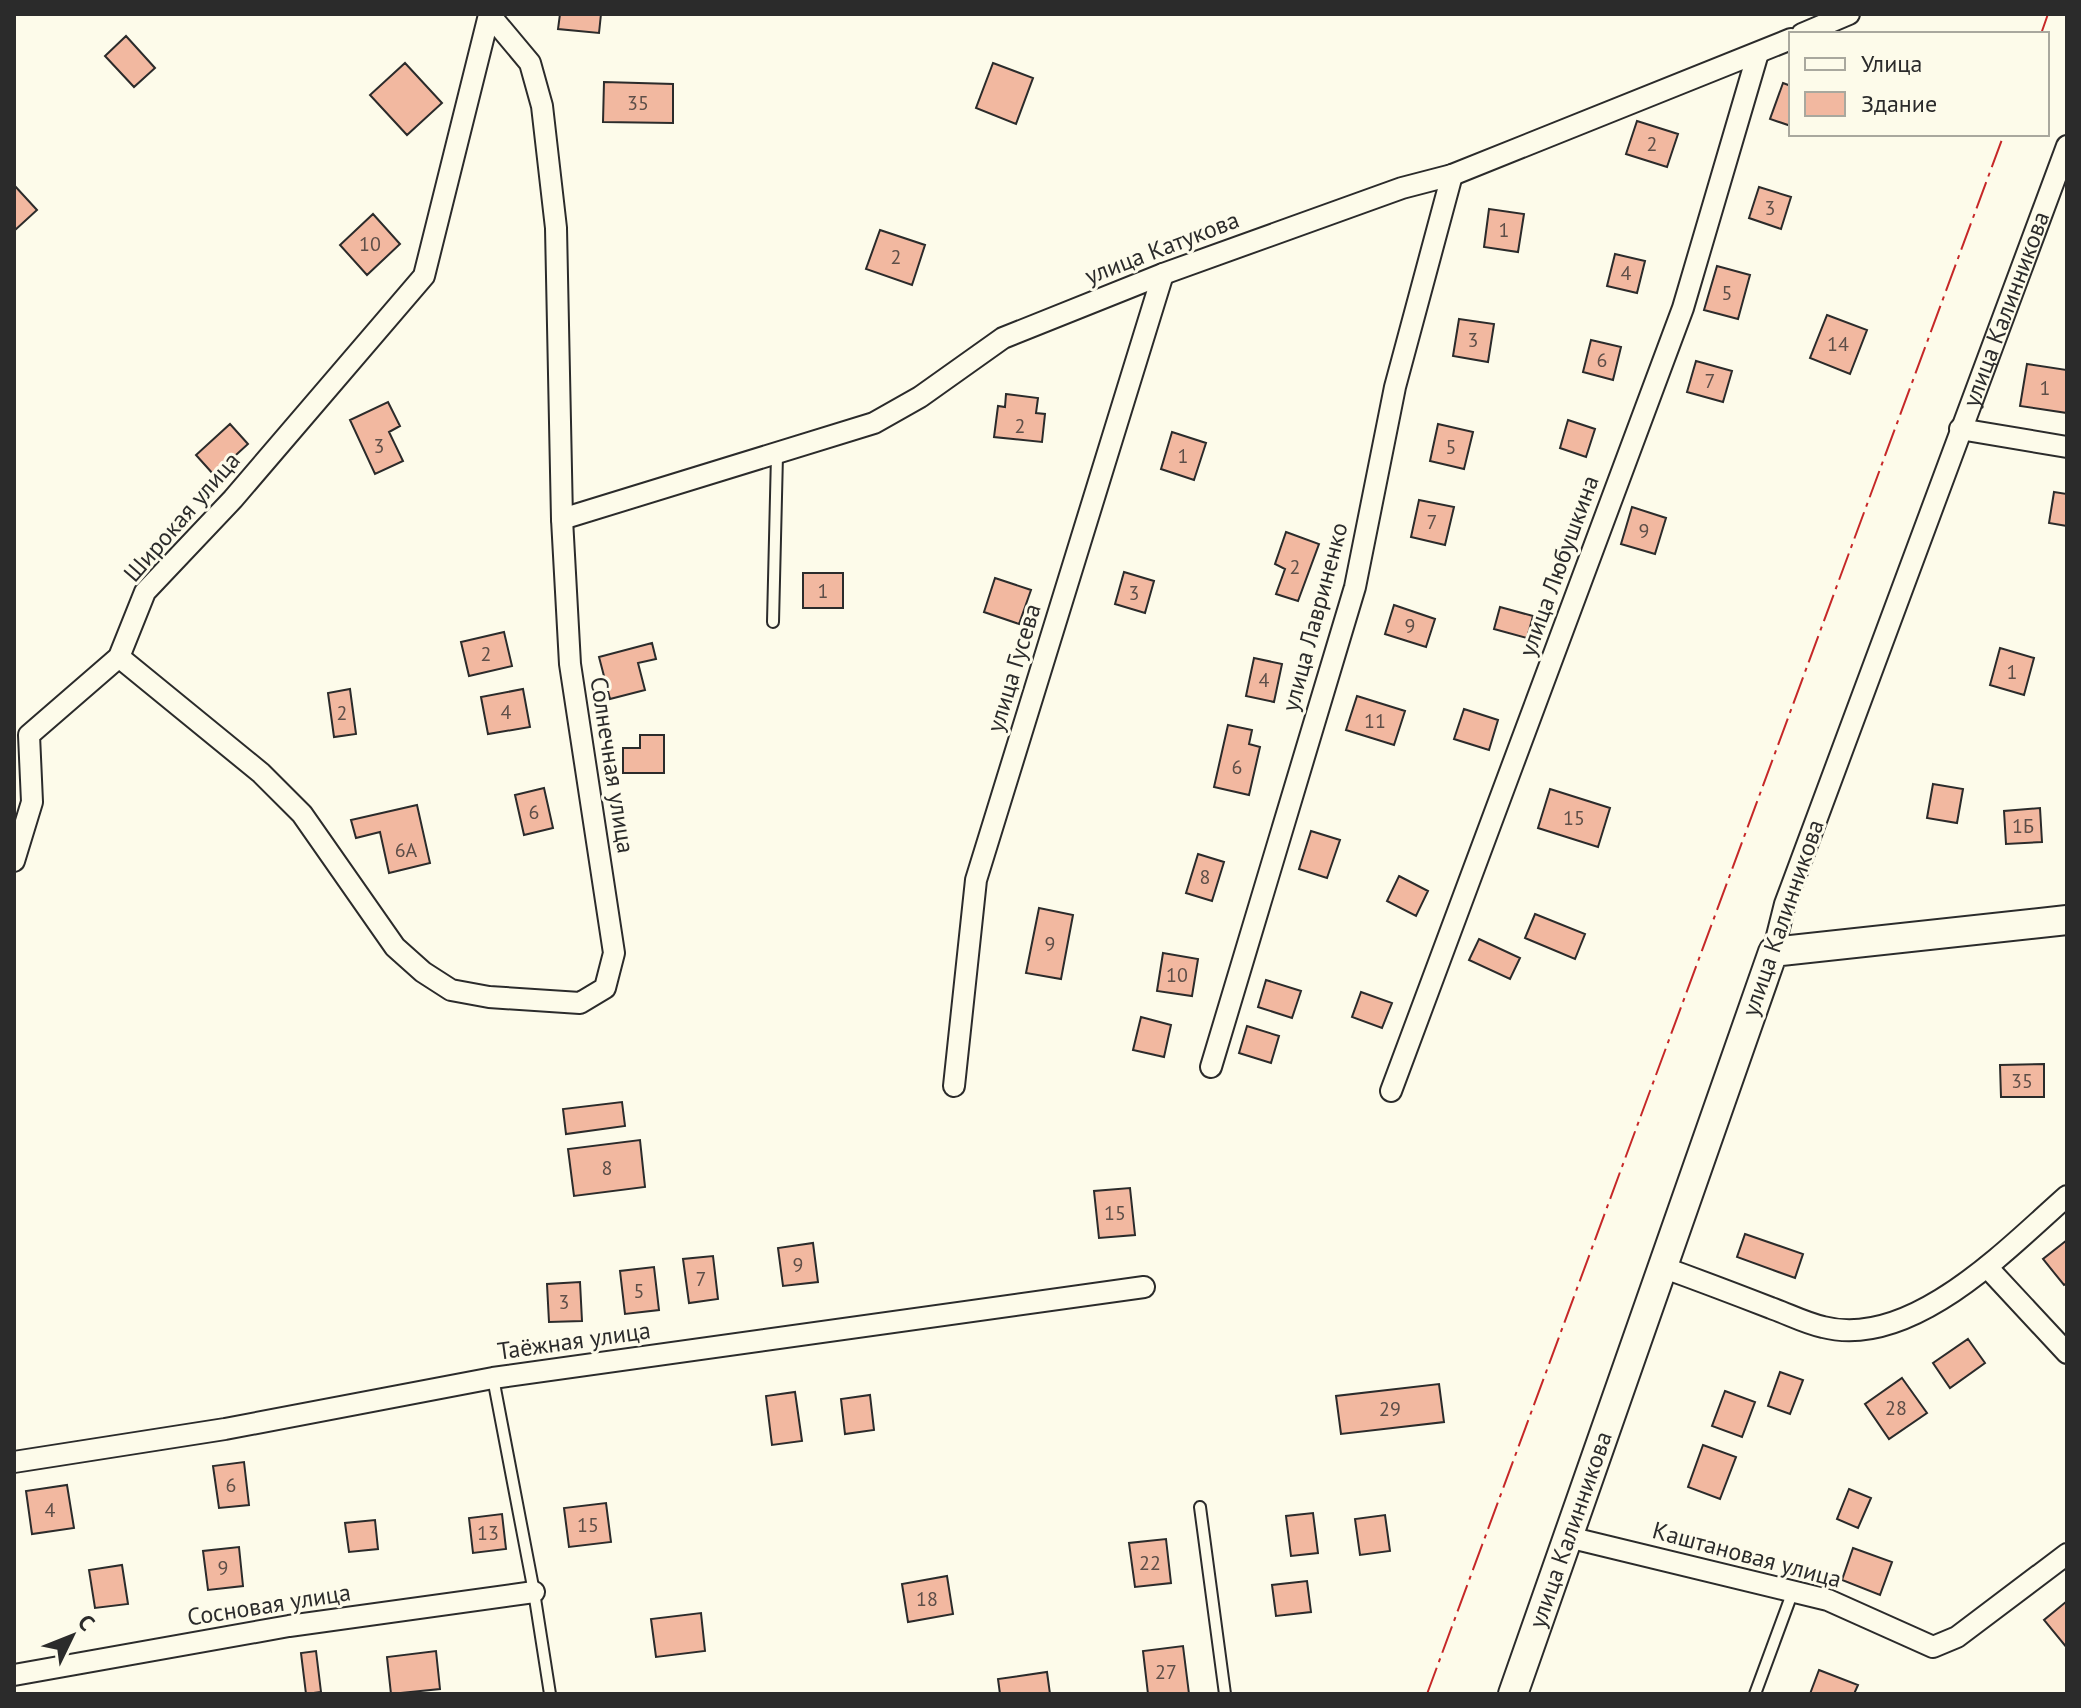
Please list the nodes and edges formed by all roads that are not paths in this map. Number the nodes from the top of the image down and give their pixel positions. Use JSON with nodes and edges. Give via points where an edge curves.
{"nodes":[{"id":1,"x":1849,"y":14,"type":"edge"},
{"id":2,"x":489,"y":15,"type":"edge"},
{"id":3,"x":1807,"y":32,"type":"edge"},
{"id":4,"x":1789,"y":40,"type":"edge"},
{"id":5,"x":1758,"y":53,"type":"junction"},
{"id":6,"x":2067,"y":146,"type":"edge"},
{"id":7,"x":2063,"y":169,"type":"edge"},
{"id":8,"x":1452,"y":175,"type":"junction"},
{"id":9,"x":1163,"y":274,"type":"junction"},
{"id":10,"x":1960,"y":429,"type":"junction"},
{"id":11,"x":2067,"y":447,"type":"edge"},
{"id":12,"x":777,"y":455,"type":"junction"},
{"id":13,"x":562,"y":519,"type":"junction"},
{"id":14,"x":773,"y":622,"type":"dead end"},
{"id":15,"x":119,"y":657,"type":"junction"},
{"id":16,"x":14,"y":861,"type":"edge"},
{"id":17,"x":2067,"y":920,"type":"edge"},
{"id":18,"x":1773,"y":952,"type":"junction"},
{"id":19,"x":1211,"y":1067,"type":"dead end"},
{"id":20,"x":954,"y":1086,"type":"dead end"},
{"id":21,"x":1391,"y":1091,"type":"dead end"},
{"id":22,"x":2067,"y":1196,"type":"edge"},
{"id":23,"x":1662,"y":1267,"type":"junction"},
{"id":24,"x":1987,"y":1267,"type":"junction"},
{"id":25,"x":1144,"y":1287,"type":"dead end"},
{"id":26,"x":2067,"y":1353,"type":"edge"},
{"id":27,"x":493,"y":1378,"type":"junction"},
{"id":28,"x":14,"y":1462,"type":"edge"},
{"id":29,"x":1200,"y":1507,"type":"dead end"},
{"id":30,"x":1568,"y":1537,"type":"junction"},
{"id":31,"x":2067,"y":1554,"type":"edge"},
{"id":32,"x":1793,"y":1591,"type":"junction"},
{"id":33,"x":534,"y":1592,"type":"junction"},
{"id":34,"x":14,"y":1675,"type":"edge"},
{"id":35,"x":550,"y":1694,"type":"edge"},
{"id":36,"x":1225,"y":1694,"type":"edge"},
{"id":37,"x":1513,"y":1694,"type":"edge"},
{"id":38,"x":1755,"y":1694,"type":"edge"}],
"edges":[{"from":1,"to":3,"type":"street"},
{"from":2,"to":13,"type":"street","name":"Солнечная улица","via":[[530,63],[542,106],[556,228]]},
{"from":2,"to":15,"type":"street","name":"Широкая улица","via":[[424,276],[233,499],[145,592]]},
{"from":4,"to":5,"type":"street","name":"улица Катукова"},
{"from":5,"to":8,"type":"street","name":"улица Катукова"},
{"from":5,"to":21,"type":"street","name":"улица Любушкина","via":[[1683,308]]},
{"from":6,"to":7,"type":"street","name":"улица Калинникова"},
{"from":7,"to":10,"type":"street","name":"улица Калинникова"},
{"from":8,"to":9,"type":"street","name":"улица Катукова"},
{"from":8,"to":19,"type":"street","name":"улица Лавриненко","via":[[1395,387],[1355,587]]},
{"from":9,"to":12,"type":"street","name":"улица Катукова","via":[[1003,338],[874,423]]},
{"from":9,"to":20,"type":"street","name":"улица Гусева","via":[[976,880]]},
{"from":10,"to":11,"type":"street"},
{"from":10,"to":18,"type":"street","name":"улица Калинникова","via":[[1785,904]]},
{"from":12,"to":13,"type":"street","name":"улица Катукова"},
{"from":12,"to":14,"type":"lane"},
{"from":13,"to":15,"type":"street","name":"Солнечная улица","via":[[570,664],[614,953],[605,988],[580,1003],[476,995],[451,990],[423,972],[395,947],[302,814],[261,773]]},
{"from":15,"to":16,"type":"street","via":[[25,733],[32,802]]},
{"from":17,"to":18,"type":"main road"},
{"from":18,"to":23,"type":"main road","name":"улица Калинникова"},
{"from":22,"to":24,"type":"street"},
{"from":23,"to":24,"type":"street","via":[[1824,1328],[1868,1331],[1916,1313]]},
{"from":23,"to":30,"type":"main road","name":"улица Калинникова"},
{"from":24,"to":26,"type":"street"},
{"from":25,"to":27,"type":"street","name":"Таёжная улица"},
{"from":27,"to":28,"type":"street","name":"Таёжная улица"},
{"from":27,"to":33,"type":"lane"},
{"from":29,"to":36,"type":"lane"},
{"from":30,"to":32,"type":"street","name":"Каштановая улица"},
{"from":30,"to":37,"type":"main road","name":"улица Калинникова"},
{"from":31,"to":32,"type":"street","name":"Каштановая улица","via":[[1957,1637],[1933,1647],[1828,1600]]},
{"from":32,"to":38,"type":"lane"},
{"from":33,"to":34,"type":"street","name":"Сосновая улица","via":[[289,1626]]},
{"from":33,"to":35,"type":"lane"}]}
